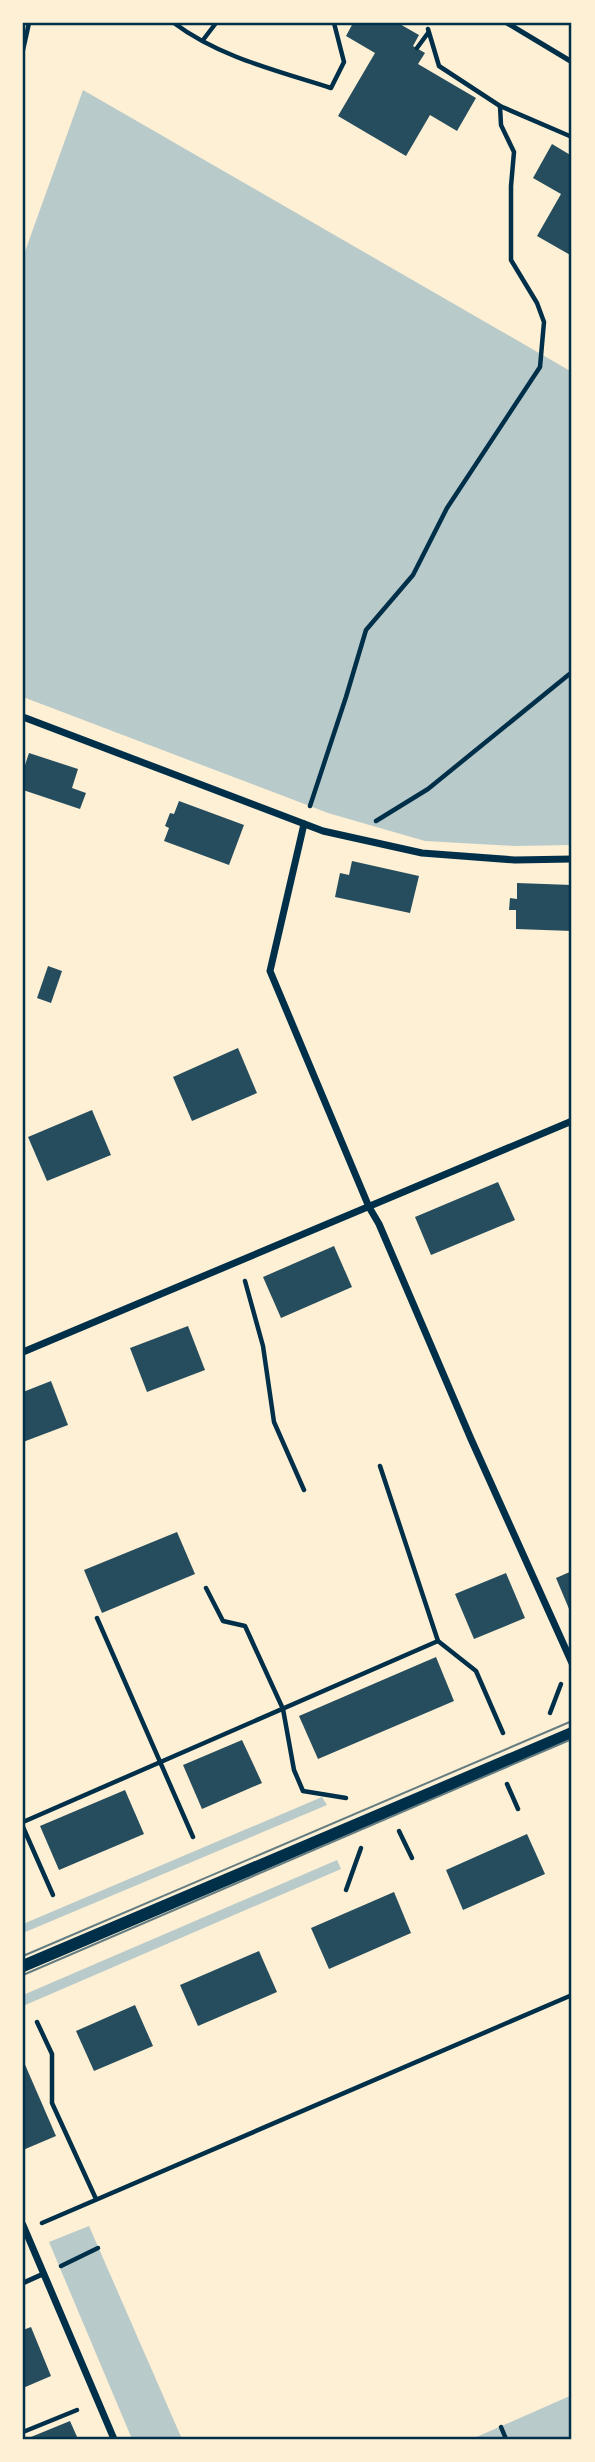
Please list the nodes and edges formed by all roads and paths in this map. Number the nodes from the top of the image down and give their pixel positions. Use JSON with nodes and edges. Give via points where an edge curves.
{"nodes":[{"id":1,"x":29,"y":23,"type":"edge"},
{"id":2,"x":174,"y":23,"type":"edge"},
{"id":3,"x":216,"y":23,"type":"edge"},
{"id":4,"x":334,"y":23,"type":"edge"},
{"id":5,"x":507,"y":23,"type":"edge"},
{"id":6,"x":203,"y":40,"type":"junction"},
{"id":7,"x":417,"y":48,"type":"dead end"},
{"id":8,"x":23,"y":50,"type":"edge"},
{"id":9,"x":572,"y":62,"type":"edge"},
{"id":10,"x":500,"y":106,"type":"junction"},
{"id":11,"x":572,"y":137,"type":"edge"},
{"id":12,"x":572,"y":672,"type":"edge"},
{"id":13,"x":23,"y":717,"type":"edge"},
{"id":14,"x":304,"y":824,"type":"junction"},
{"id":15,"x":352,"y":837,"type":"junction"},
{"id":16,"x":572,"y":859,"type":"edge"},
{"id":17,"x":572,"y":1121,"type":"edge"},
{"id":18,"x":369,"y":1208,"type":"junction"},
{"id":19,"x":246,"y":1284,"type":"dead end"},
{"id":20,"x":23,"y":1352,"type":"edge"},
{"id":21,"x":380,"y":1466,"type":"dead end"},
{"id":22,"x":304,"y":1490,"type":"dead end"},
{"id":23,"x":206,"y":1588,"type":"dead end"},
{"id":24,"x":97,"y":1618,"type":"dead end"},
{"id":25,"x":438,"y":1641,"type":"junction"},
{"id":26,"x":572,"y":1663,"type":"edge"},
{"id":27,"x":561,"y":1684,"type":"dead end"},
{"id":28,"x":283,"y":1709,"type":"junction"},
{"id":29,"x":550,"y":1713,"type":"dead end"},
{"id":30,"x":503,"y":1733,"type":"dead end"},
{"id":31,"x":572,"y":1733,"type":"edge"},
{"id":32,"x":160,"y":1763,"type":"junction"},
{"id":33,"x":505,"y":1782,"type":"dead end"},
{"id":34,"x":346,"y":1798,"type":"dead end"},
{"id":35,"x":518,"y":1809,"type":"dead end"},
{"id":36,"x":23,"y":1822,"type":"edge"},
{"id":37,"x":23,"y":1827,"type":"edge"},
{"id":38,"x":398,"y":1828,"type":"dead end"},
{"id":39,"x":192,"y":1837,"type":"dead end"},
{"id":40,"x":363,"y":1844,"type":"dead end"},
{"id":41,"x":412,"y":1858,"type":"dead end"},
{"id":42,"x":346,"y":1889,"type":"dead end"},
{"id":43,"x":53,"y":1895,"type":"dead end"},
{"id":44,"x":23,"y":1966,"type":"edge"},
{"id":45,"x":572,"y":1995,"type":"edge"},
{"id":46,"x":37,"y":2022,"type":"dead end"},
{"id":47,"x":96,"y":2199,"type":"junction"},
{"id":48,"x":24,"y":2228,"type":"edge"},
{"id":49,"x":98,"y":2248,"type":"dead end"},
{"id":50,"x":43,"y":2274,"type":"junction"},
{"id":51,"x":23,"y":2283,"type":"edge"},
{"id":52,"x":77,"y":2410,"type":"dead end"},
{"id":53,"x":501,"y":2427,"type":"dead end"},
{"id":54,"x":23,"y":2432,"type":"edge"},
{"id":55,"x":114,"y":2439,"type":"edge"},
{"id":56,"x":506,"y":2439,"type":"edge"}],
"edges":[{"from":1,"to":8,"type":"path"},
{"from":2,"to":6,"type":"path"},
{"from":3,"to":6,"type":"path"},
{"from":4,"to":6,"type":"path","via":[[344,62],[331,88],[248,61]]},
{"from":5,"to":9,"type":"lane"},
{"from":7,"to":10,"type":"path","via":[[428,30],[439,66]]},
{"from":10,"to":11,"type":"path"},
{"from":10,"to":14,"type":"path","via":[[501,125],[514,152],[511,260],[544,322],[540,367],[447,508],[412,575],[366,631]]},
{"from":12,"to":15,"type":"path","via":[[428,789]]},
{"from":13,"to":14,"type":"street"},
{"from":14,"to":15,"type":"street"},
{"from":14,"to":18,"type":"street","via":[[270,971]]},
{"from":15,"to":16,"type":"street","via":[[422,853]]},
{"from":17,"to":18,"type":"street"},
{"from":18,"to":20,"type":"street"},
{"from":18,"to":26,"type":"street"},
{"from":19,"to":22,"type":"path","via":[[263,1346],[274,1422]]},
{"from":21,"to":25,"type":"path"},
{"from":23,"to":28,"type":"path","via":[[223,1621],[245,1626]]},
{"from":24,"to":32,"type":"path"},
{"from":25,"to":28,"type":"path"},
{"from":25,"to":30,"type":"path","via":[[476,1671]]},
{"from":27,"to":29,"type":"path"},
{"from":28,"to":32,"type":"path"},
{"from":28,"to":34,"type":"path","via":[[294,1770],[303,1791]]},
{"from":31,"to":44,"type":"street"},
{"from":32,"to":36,"type":"path"},
{"from":32,"to":39,"type":"path"},
{"from":33,"to":35,"type":"path"},
{"from":37,"to":43,"type":"path"},
{"from":38,"to":41,"type":"path"},
{"from":40,"to":42,"type":"path"},
{"from":45,"to":47,"type":"path"},
{"from":46,"to":47,"type":"path","via":[[52,2054],[52,2103]]},
{"from":47,"to":48,"type":"path"},
{"from":48,"to":50,"type":"street"},
{"from":49,"to":50,"type":"path"},
{"from":50,"to":51,"type":"lane"},
{"from":50,"to":55,"type":"street"},
{"from":52,"to":54,"type":"path"},
{"from":53,"to":56,"type":"path"}]}
